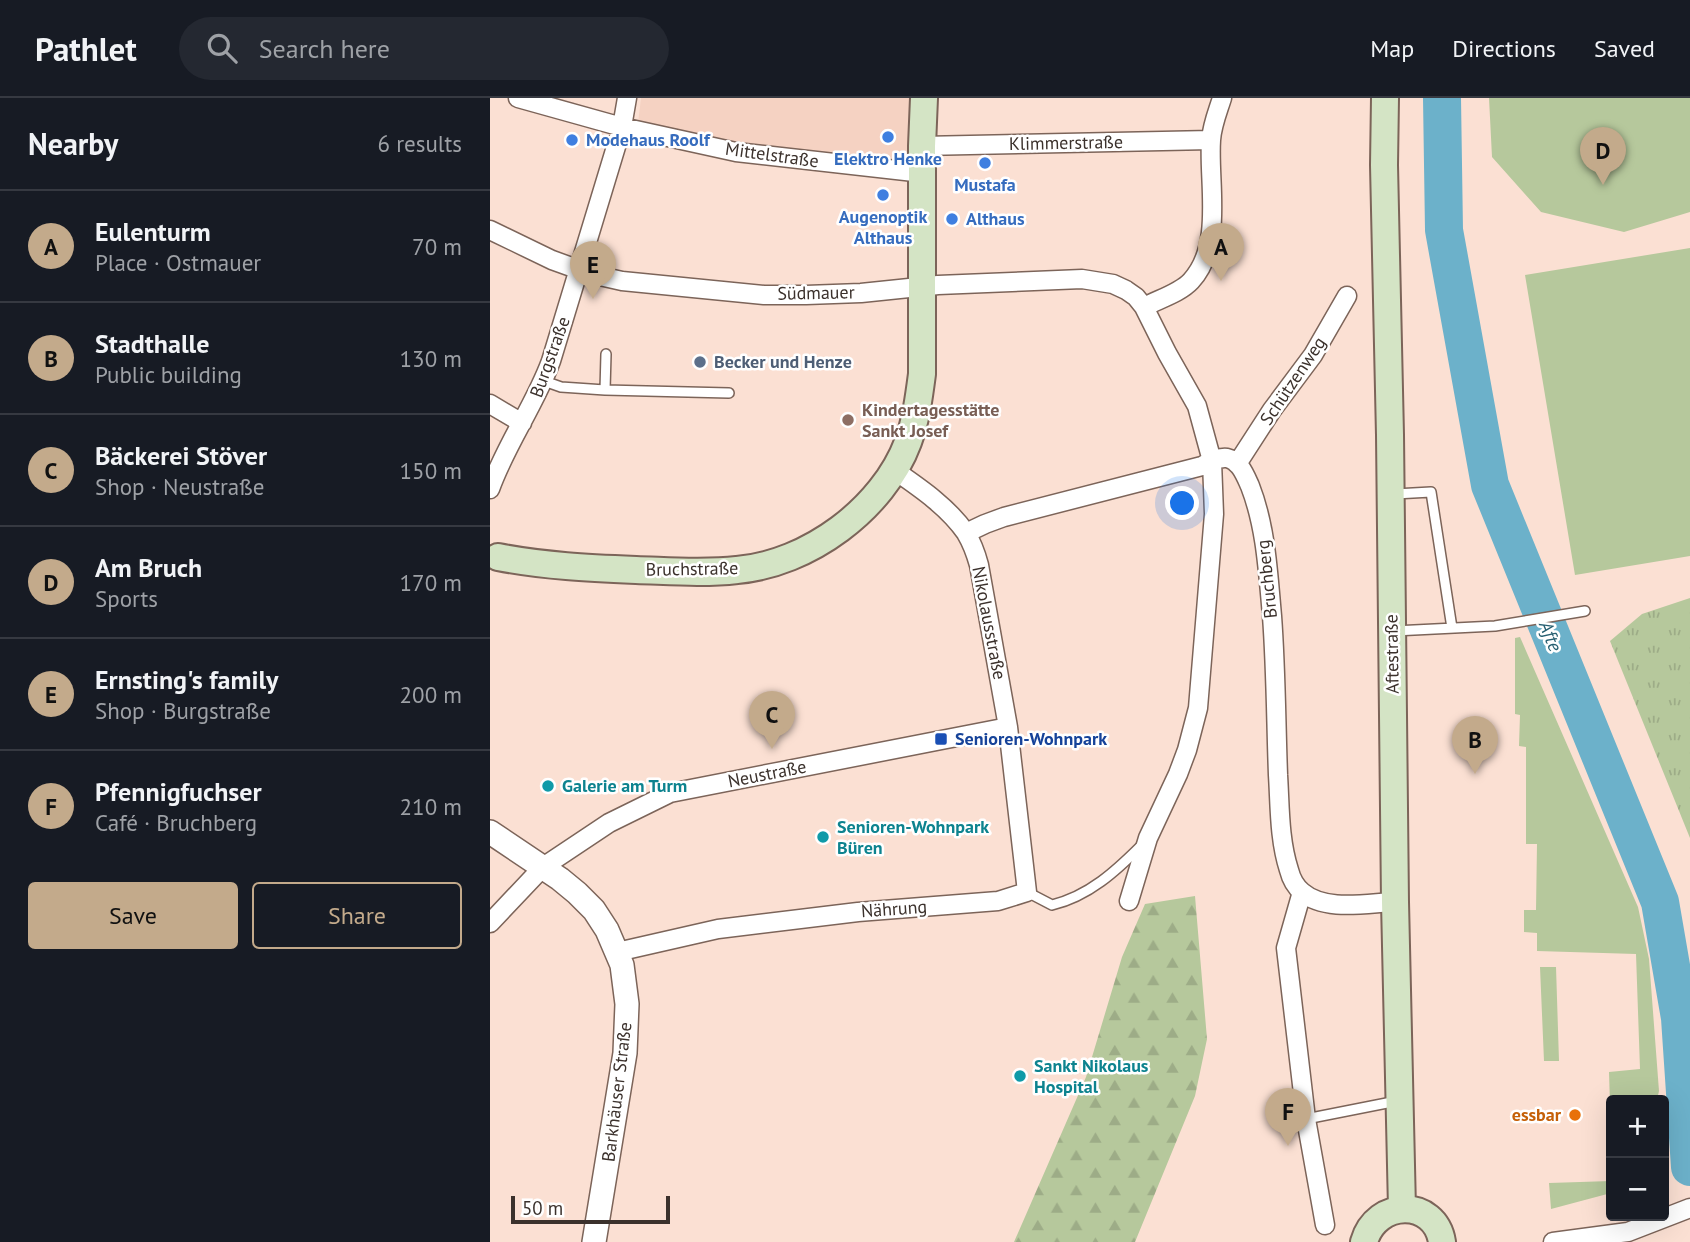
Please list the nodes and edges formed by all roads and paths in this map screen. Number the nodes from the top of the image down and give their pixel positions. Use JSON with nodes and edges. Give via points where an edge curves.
{"nodes":[{"id":1,"x":518,"y":98,"type":"edge"},
{"id":2,"x":627,"y":98,"type":"edge"},
{"id":3,"x":924,"y":98,"type":"edge"},
{"id":4,"x":1222,"y":98,"type":"edge"},
{"id":5,"x":1385,"y":98,"type":"edge"},
{"id":6,"x":622,"y":127,"type":"junction"},
{"id":7,"x":1211,"y":139,"type":"junction"},
{"id":8,"x":922,"y":145,"type":"junction"},
{"id":9,"x":923,"y":173,"type":"junction"},
{"id":10,"x":490,"y":230,"type":"edge"},
{"id":11,"x":580,"y":271,"type":"junction"},
{"id":12,"x":923,"y":287,"type":"junction"},
{"id":13,"x":1347,"y":296,"type":"dead end"},
{"id":14,"x":1144,"y":307,"type":"junction"},
{"id":15,"x":606,"y":354,"type":"dead end"},
{"id":16,"x":544,"y":381,"type":"junction"},
{"id":17,"x":604,"y":390,"type":"junction"},
{"id":18,"x":729,"y":393,"type":"dead end"},
{"id":19,"x":490,"y":404,"type":"edge"},
{"id":20,"x":522,"y":423,"type":"junction"},
{"id":21,"x":1212,"y":461,"type":"junction"},
{"id":22,"x":1237,"y":464,"type":"junction"},
{"id":23,"x":894,"y":470,"type":"junction"},
{"id":24,"x":490,"y":489,"type":"edge"},
{"id":25,"x":1390,"y":495,"type":"junction"},
{"id":26,"x":966,"y":533,"type":"junction"},
{"id":27,"x":493,"y":554,"type":"edge"},
{"id":28,"x":1585,"y":611,"type":"dead end"},
{"id":29,"x":1452,"y":628,"type":"junction"},
{"id":30,"x":1392,"y":631,"type":"junction"},
{"id":31,"x":1008,"y":727,"type":"junction"},
{"id":32,"x":490,"y":832,"type":"edge"},
{"id":33,"x":1148,"y":838,"type":"junction"},
{"id":34,"x":543,"y":867,"type":"junction"},
{"id":35,"x":1027,"y":892,"type":"junction"},
{"id":36,"x":1302,"y":892,"type":"junction"},
{"id":37,"x":1129,"y":901,"type":"dead end"},
{"id":38,"x":1395,"y":902,"type":"junction"},
{"id":39,"x":490,"y":923,"type":"edge"},
{"id":40,"x":617,"y":952,"type":"junction"},
{"id":41,"x":1400,"y":1100,"type":"junction"},
{"id":42,"x":1306,"y":1119,"type":"junction"},
{"id":43,"x":1690,"y":1208,"type":"edge"},
{"id":44,"x":1402,"y":1209,"type":"junction"},
{"id":45,"x":1325,"y":1225,"type":"dead end"},
{"id":46,"x":594,"y":1242,"type":"edge"},
{"id":47,"x":1364,"y":1242,"type":"edge"},
{"id":48,"x":1442,"y":1242,"type":"edge"},
{"id":49,"x":1553,"y":1242,"type":"edge"}],
"edges":[{"from":1,"to":6,"type":"street","name":"Mittelstraße"},
{"from":2,"to":6,"type":"street","name":"Burgstraße"},
{"from":3,"to":8,"type":"main road"},
{"from":4,"to":7,"type":"street"},
{"from":5,"to":25,"type":"main road","name":"Aftestraße"},
{"from":6,"to":9,"type":"street","name":"Mittelstraße","via":[[736,152]]},
{"from":6,"to":11,"type":"street","name":"Burgstraße"},
{"from":7,"to":8,"type":"street","name":"Klimmerstraße"},
{"from":7,"to":14,"type":"street","via":[[1211,231],[1203,261],[1184,288]]},
{"from":8,"to":9,"type":"main road"},
{"from":9,"to":12,"type":"main road"},
{"from":10,"to":11,"type":"street","name":"Südmauer"},
{"from":11,"to":12,"type":"street","name":"Südmauer","via":[[622,281],[764,295]]},
{"from":11,"to":16,"type":"street","name":"Burgstraße"},
{"from":12,"to":14,"type":"street","name":"Südmauer","via":[[1082,279],[1113,284]]},
{"from":12,"to":23,"type":"main road","via":[[918,404],[908,443]]},
{"from":13,"to":22,"type":"street","name":"Schützenweg"},
{"from":14,"to":21,"type":"street","via":[[1197,406]]},
{"from":15,"to":17,"type":"lane"},
{"from":16,"to":17,"type":"lane"},
{"from":16,"to":20,"type":"street","name":"Burgstraße"},
{"from":17,"to":18,"type":"lane"},
{"from":19,"to":20,"type":"street"},
{"from":20,"to":24,"type":"street","name":"Burgstraße"},
{"from":21,"to":22,"type":"street","via":[[1226,458]]},
{"from":21,"to":26,"type":"street","via":[[1004,517]]},
{"from":21,"to":33,"type":"street","via":[[1214,514],[1198,708],[1178,774]]},
{"from":22,"to":36,"type":"street","name":"Bruchberg","via":[[1256,504],[1265,543],[1280,820],[1289,870]]},
{"from":23,"to":26,"type":"street","name":"Nikolausstraße","via":[[947,511]]},
{"from":23,"to":27,"type":"main road","name":"Bruchstraße","via":[[873,498],[841,527],[772,564],[698,572],[565,567]]},
{"from":25,"to":29,"type":"lane","via":[[1430,492]]},
{"from":25,"to":30,"type":"main road","name":"Aftestraße"},
{"from":26,"to":31,"type":"street","name":"Nikolausstraße","via":[[979,565]]},
{"from":28,"to":29,"type":"lane"},
{"from":29,"to":30,"type":"lane"},
{"from":30,"to":38,"type":"main road","name":"Aftestraße"},
{"from":31,"to":34,"type":"street","name":"Neustraße","via":[[670,793],[609,823]]},
{"from":31,"to":35,"type":"street","name":"Nikolausstraße"},
{"from":32,"to":34,"type":"street","name":"Barkhäuser Straße"},
{"from":33,"to":35,"type":"lane","via":[[1121,866],[1071,901],[1052,905]]},
{"from":33,"to":37,"type":"street"},
{"from":34,"to":39,"type":"street","name":"Neustraße"},
{"from":34,"to":40,"type":"street","name":"Barkhäuser Straße","via":[[594,910]]},
{"from":35,"to":40,"type":"street","name":"Nährung","via":[[998,901],[719,929]]},
{"from":36,"to":38,"type":"street","via":[[1334,905]]},
{"from":36,"to":42,"type":"street","via":[[1286,948]]},
{"from":38,"to":41,"type":"main road","name":"Aftestraße"},
{"from":40,"to":46,"type":"street","name":"Barkhäuser Straße","via":[[626,984],[625,1053]]},
{"from":41,"to":42,"type":"lane"},
{"from":41,"to":44,"type":"main road","name":"Aftestraße"},
{"from":42,"to":45,"type":"street"},
{"from":43,"to":49,"type":"street","via":[[1628,1232]]},
{"from":44,"to":47,"type":"main road","via":[[1381,1216]]},
{"from":44,"to":48,"type":"main road","via":[[1426,1216]]}]}
